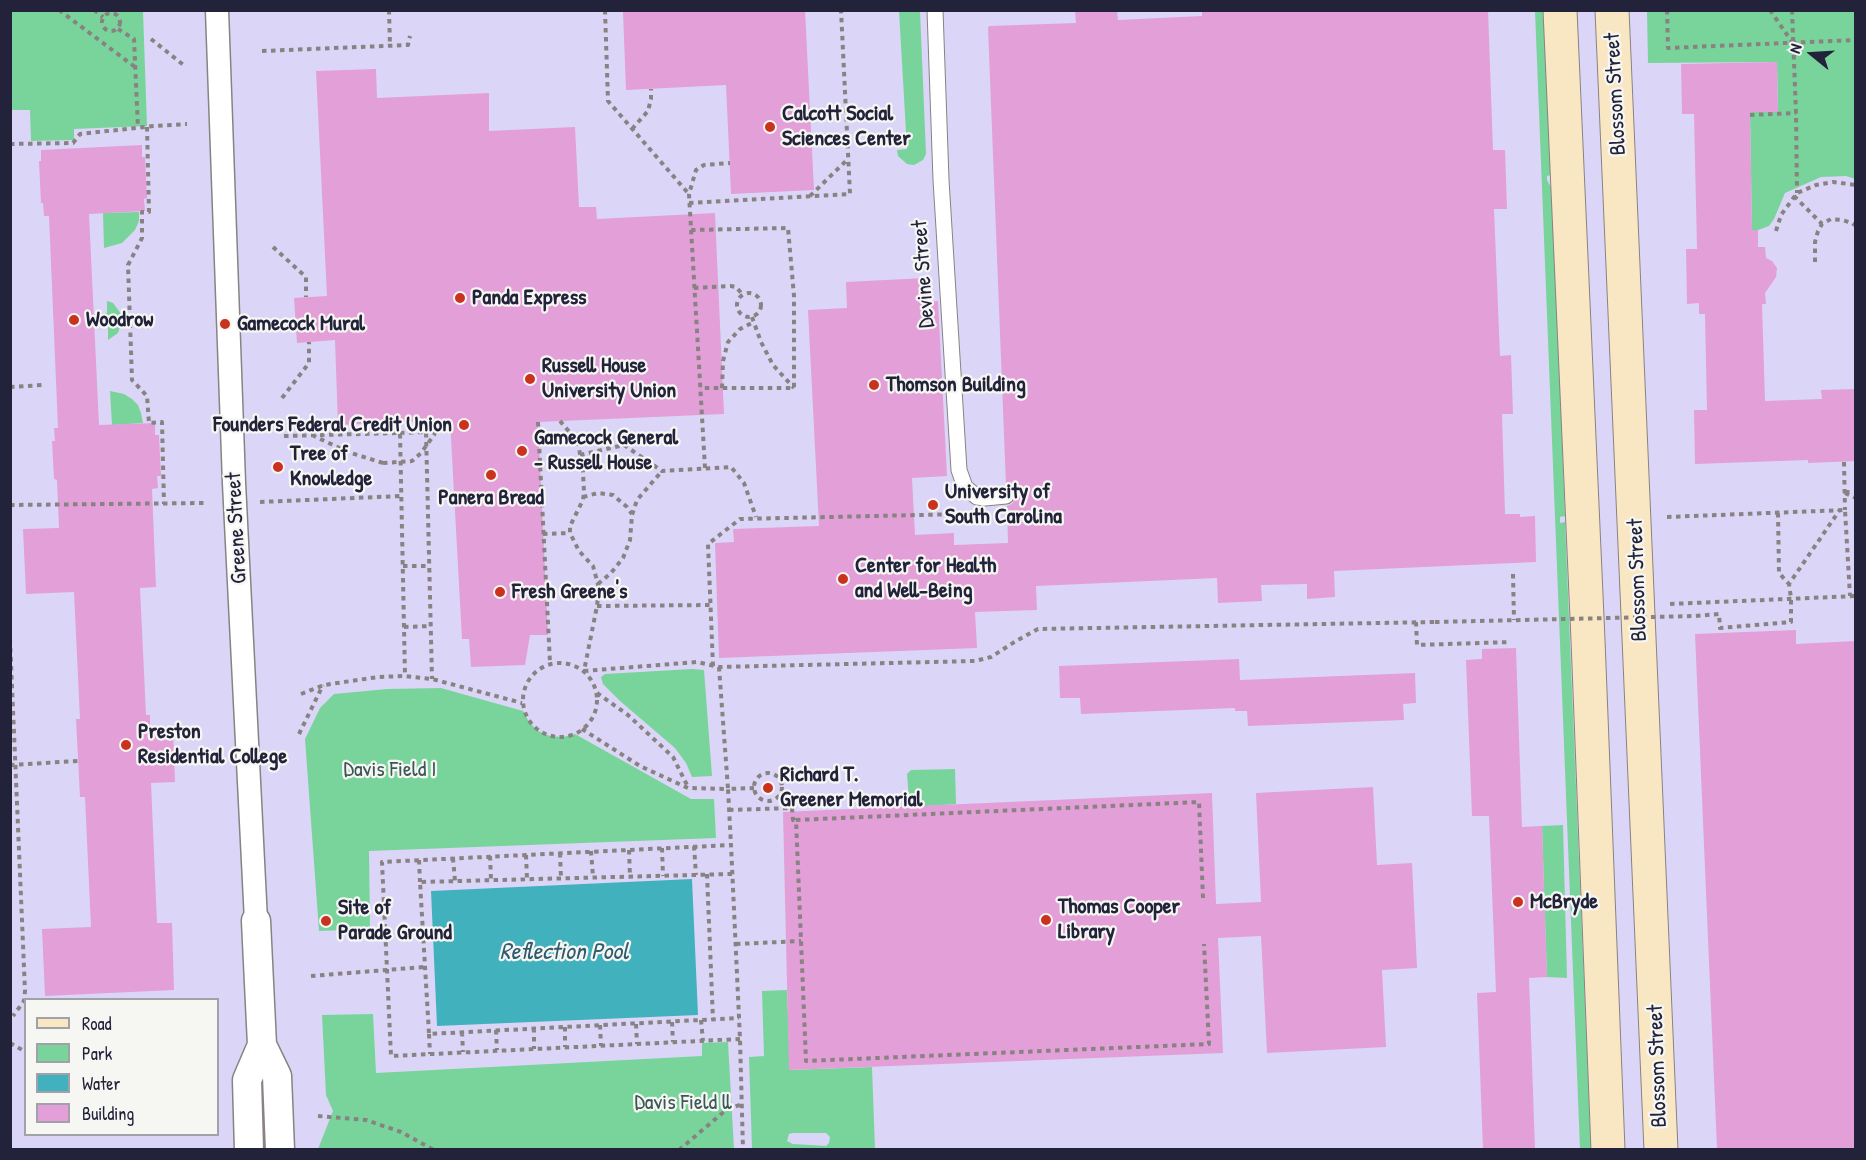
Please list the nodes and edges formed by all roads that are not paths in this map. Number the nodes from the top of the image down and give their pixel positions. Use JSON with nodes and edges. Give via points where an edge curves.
{"nodes":[{"id":1,"x":217,"y":10,"type":"edge"},
{"id":2,"x":935,"y":10,"type":"edge"},
{"id":3,"x":1560,"y":10,"type":"edge"},
{"id":4,"x":1612,"y":10,"type":"edge"},
{"id":5,"x":1006,"y":496,"type":"dead end"},
{"id":6,"x":256,"y":921,"type":"joint"},
{"id":7,"x":262,"y":1045,"type":"junction"},
{"id":8,"x":249,"y":1149,"type":"edge"},
{"id":9,"x":280,"y":1149,"type":"edge"},
{"id":10,"x":1608,"y":1149,"type":"edge"},
{"id":11,"x":1661,"y":1149,"type":"edge"}],
"edges":[{"from":1,"to":6,"type":"street","name":"Greene Street","via":[[234,483]]},
{"from":2,"to":5,"type":"lane","name":"Devine Street","via":[[959,470],[965,487],[977,498]]},
{"from":3,"to":10,"type":"main road"},
{"from":4,"to":11,"type":"main road","name":"Blossom Street"},
{"from":6,"to":7,"type":"street","name":"Greene Street"},
{"from":7,"to":8,"type":"street","name":"Greene Street","via":[[247,1080]]},
{"from":7,"to":9,"type":"street","name":"Greene Street","via":[[277,1076]]}]}
